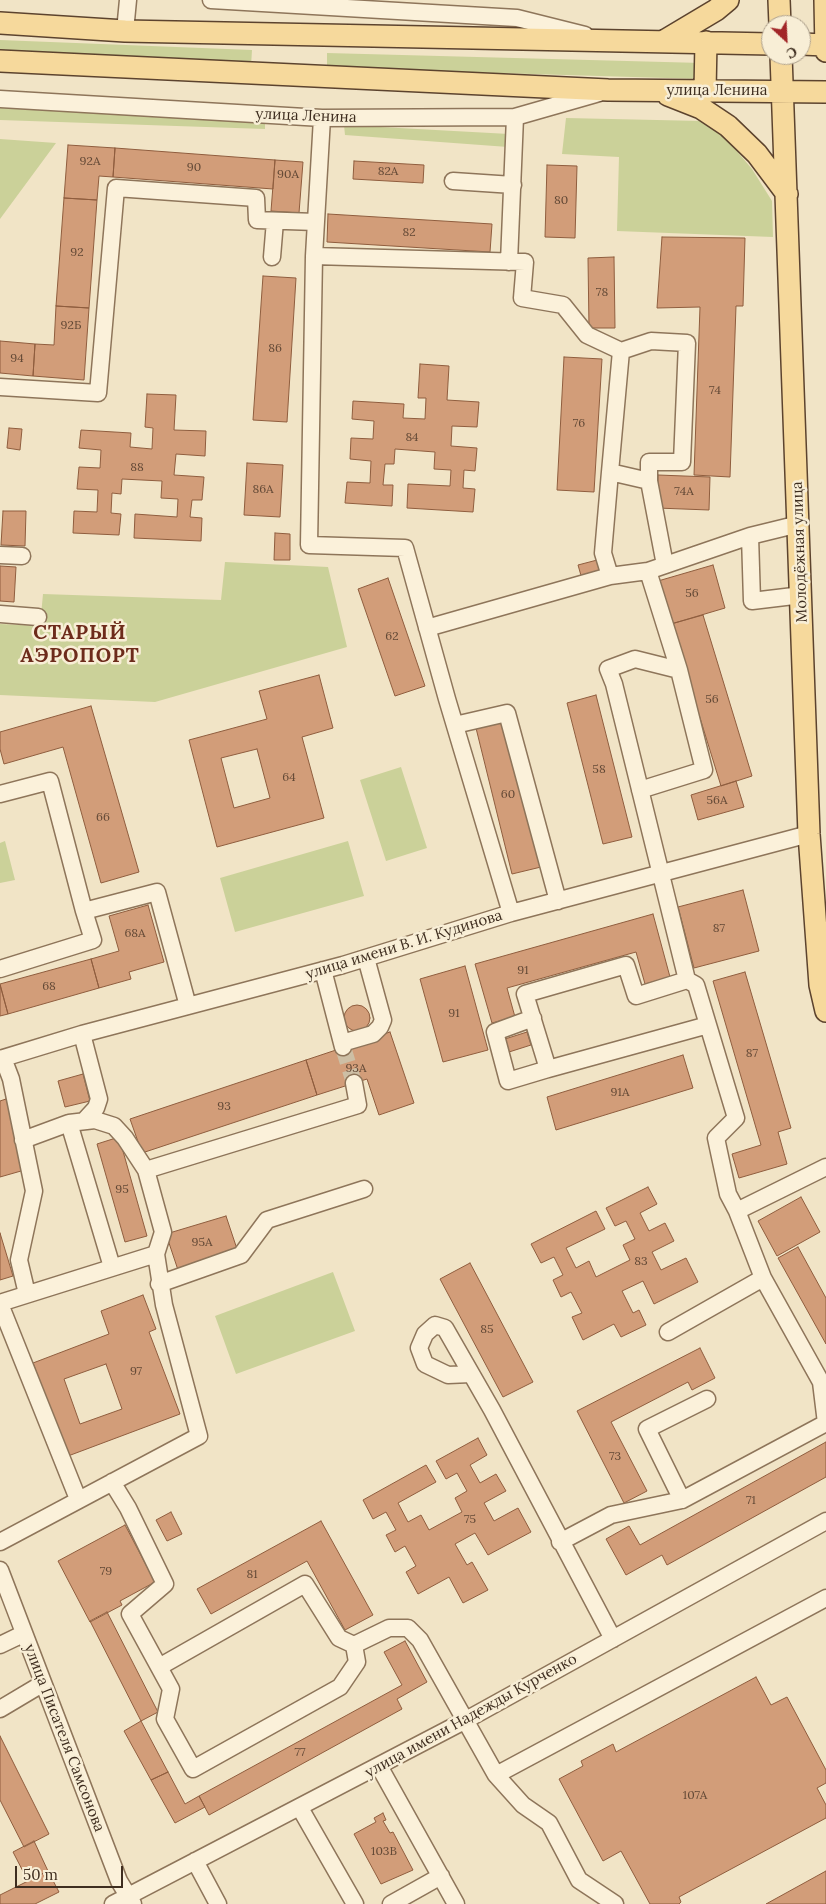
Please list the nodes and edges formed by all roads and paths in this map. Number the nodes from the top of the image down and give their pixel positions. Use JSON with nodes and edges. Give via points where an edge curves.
{"nodes":[{"id":1,"x":128,"y":0,"type":"edge"},
{"id":2,"x":210,"y":0,"type":"edge"},
{"id":3,"x":222,"y":0,"type":"edge"},
{"id":4,"x":728,"y":0,"type":"edge"},
{"id":5,"x":779,"y":0,"type":"edge"},
{"id":6,"x":825,"y":0,"type":"edge"},
{"id":7,"x":780,"y":15,"type":"edge"},
{"id":8,"x":0,"y":23,"type":"edge"},
{"id":9,"x":125,"y":31,"type":"junction"},
{"id":10,"x":606,"y":40,"type":"junction"},
{"id":11,"x":664,"y":41,"type":"junction"},
{"id":12,"x":706,"y":42,"type":"junction"},
{"id":13,"x":761,"y":44,"type":"edge"},
{"id":14,"x":811,"y":44,"type":"edge"},
{"id":15,"x":826,"y":45,"type":"edge"},
{"id":16,"x":826,"y":51,"type":"edge"},
{"id":17,"x":0,"y":61,"type":"edge"},
{"id":18,"x":781,"y":65,"type":"edge"},
{"id":19,"x":608,"y":90,"type":"junction"},
{"id":20,"x":705,"y":90,"type":"junction"},
{"id":21,"x":654,"y":91,"type":"junction"},
{"id":22,"x":781,"y":92,"type":"junction"},
{"id":23,"x":826,"y":92,"type":"edge"},
{"id":24,"x":0,"y":99,"type":"edge"},
{"id":25,"x":515,"y":117,"type":"junction"},
{"id":26,"x":322,"y":118,"type":"junction"},
{"id":27,"x":453,"y":181,"type":"dead end"},
{"id":28,"x":513,"y":185,"type":"junction"},
{"id":29,"x":787,"y":194,"type":"junction"},
{"id":30,"x":274,"y":220,"type":"junction"},
{"id":31,"x":316,"y":222,"type":"junction"},
{"id":32,"x":314,"y":256,"type":"junction"},
{"id":33,"x":272,"y":258,"type":"dead end"},
{"id":34,"x":509,"y":262,"type":"junction"},
{"id":35,"x":621,"y":351,"type":"junction"},
{"id":36,"x":0,"y":387,"type":"edge"},
{"id":37,"x":610,"y":472,"type":"junction"},
{"id":38,"x":649,"y":481,"type":"junction"},
{"id":39,"x":799,"y":524,"type":"junction"},
{"id":40,"x":750,"y":536,"type":"junction"},
{"id":41,"x":0,"y":556,"type":"edge"},
{"id":42,"x":22,"y":556,"type":"dead end"},
{"id":43,"x":665,"y":565,"type":"junction"},
{"id":44,"x":648,"y":571,"type":"junction"},
{"id":45,"x":610,"y":576,"type":"junction"},
{"id":46,"x":802,"y":595,"type":"junction"},
{"id":47,"x":0,"y":614,"type":"edge"},
{"id":48,"x":38,"y":617,"type":"dead end"},
{"id":49,"x":427,"y":628,"type":"junction"},
{"id":50,"x":679,"y":670,"type":"junction"},
{"id":51,"x":455,"y":725,"type":"junction"},
{"id":52,"x":640,"y":790,"type":"junction"},
{"id":53,"x":0,"y":794,"type":"edge"},
{"id":54,"x":809,"y":834,"type":"junction"},
{"id":55,"x":660,"y":873,"type":"junction"},
{"id":56,"x":558,"y":901,"type":"junction"},
{"id":57,"x":84,"y":911,"type":"junction"},
{"id":58,"x":511,"y":913,"type":"junction"},
{"id":59,"x":366,"y":958,"type":"junction"},
{"id":60,"x":0,"y":969,"type":"edge"},
{"id":61,"x":323,"y":970,"type":"junction"},
{"id":62,"x":687,"y":980,"type":"junction"},
{"id":63,"x":188,"y":1006,"type":"junction"},
{"id":64,"x":826,"y":1011,"type":"edge"},
{"id":65,"x":533,"y":1018,"type":"junction"},
{"id":66,"x":708,"y":1026,"type":"junction"},
{"id":67,"x":82,"y":1034,"type":"junction"},
{"id":68,"x":2,"y":1059,"type":"edge"},
{"id":69,"x":548,"y":1069,"type":"junction"},
{"id":70,"x":354,"y":1083,"type":"tunnel mouth"},
{"id":71,"x":76,"y":1122,"type":"junction"},
{"id":72,"x":23,"y":1140,"type":"junction"},
{"id":73,"x":826,"y":1168,"type":"edge"},
{"id":74,"x":146,"y":1170,"type":"junction"},
{"id":75,"x":364,"y":1189,"type":"dead end"},
{"id":76,"x":737,"y":1210,"type":"junction"},
{"id":77,"x":156,"y":1254,"type":"junction"},
{"id":78,"x":112,"y":1267,"type":"junction"},
{"id":79,"x":763,"y":1278,"type":"junction"},
{"id":80,"x":159,"y":1284,"type":"junction"},
{"id":81,"x":27,"y":1294,"type":"junction"},
{"id":82,"x":0,"y":1303,"type":"edge"},
{"id":83,"x":668,"y":1332,"type":"dead end"},
{"id":84,"x":471,"y":1374,"type":"dead end"},
{"id":85,"x":707,"y":1399,"type":"dead end"},
{"id":86,"x":112,"y":1482,"type":"junction"},
{"id":87,"x":78,"y":1499,"type":"junction"},
{"id":88,"x":682,"y":1500,"type":"junction"},
{"id":89,"x":826,"y":1521,"type":"edge"},
{"id":90,"x":0,"y":1542,"type":"edge"},
{"id":91,"x":560,"y":1542,"type":"junction"},
{"id":92,"x":0,"y":1570,"type":"edge"},
{"id":93,"x":826,"y":1598,"type":"edge"},
{"id":94,"x":23,"y":1634,"type":"junction"},
{"id":95,"x":613,"y":1639,"type":"junction"},
{"id":96,"x":0,"y":1645,"type":"edge"},
{"id":97,"x":354,"y":1645,"type":"junction"},
{"id":98,"x":159,"y":1667,"type":"junction"},
{"id":99,"x":42,"y":1684,"type":"junction"},
{"id":100,"x":0,"y":1709,"type":"edge"},
{"id":101,"x":466,"y":1720,"type":"junction"},
{"id":102,"x":379,"y":1766,"type":"junction"},
{"id":103,"x":496,"y":1775,"type":"junction"},
{"id":104,"x":300,"y":1808,"type":"junction"},
{"id":105,"x":195,"y":1861,"type":"junction"},
{"id":106,"x":441,"y":1876,"type":"junction"},
{"id":107,"x":131,"y":1900,"type":"edge"},
{"id":108,"x":113,"y":1904,"type":"edge"},
{"id":109,"x":218,"y":1904,"type":"edge"},
{"id":110,"x":355,"y":1904,"type":"edge"},
{"id":111,"x":391,"y":1904,"type":"edge"},
{"id":112,"x":456,"y":1904,"type":"edge"},
{"id":113,"x":615,"y":1904,"type":"edge"}],
"edges":[{"from":1,"to":9,"type":"street"},
{"from":2,"to":3,"type":"street"},
{"from":3,"to":10,"type":"street","via":[[517,18]]},
{"from":4,"to":11,"type":"main road"},
{"from":5,"to":7,"type":"main road"},
{"from":6,"to":15,"type":"main road"},
{"from":8,"to":9,"type":"main road"},
{"from":9,"to":10,"type":"main road"},
{"from":10,"to":11,"type":"main road"},
{"from":11,"to":12,"type":"main road"},
{"from":12,"to":13,"type":"main road"},
{"from":12,"to":20,"type":"main road"},
{"from":14,"to":15,"type":"main road"},
{"from":15,"to":16,"type":"main road"},
{"from":17,"to":19,"type":"main road","name":"улица Ленина"},
{"from":18,"to":22,"type":"main road","name":"Молодёжная улица"},
{"from":19,"to":21,"type":"main road","name":"улица Ленина"},
{"from":19,"to":25,"type":"street","name":"улица Ленина"},
{"from":20,"to":21,"type":"main road","name":"улица Ленина"},
{"from":20,"to":22,"type":"main road","name":"улица Ленина"},
{"from":21,"to":29,"type":"main road","via":[[701,108],[728,126],[757,154]]},
{"from":22,"to":23,"type":"main road","name":"улица Ленина"},
{"from":22,"to":29,"type":"main road","name":"Молодёжная улица"},
{"from":24,"to":26,"type":"street","name":"улица Ленина"},
{"from":25,"to":26,"type":"street","name":"улица Ленина"},
{"from":25,"to":28,"type":"street"},
{"from":26,"to":31,"type":"street"},
{"from":27,"to":28,"type":"street"},
{"from":28,"to":34,"type":"street"},
{"from":29,"to":39,"type":"main road","name":"Молодёжная улица"},
{"from":30,"to":31,"type":"street"},
{"from":30,"to":33,"type":"street"},
{"from":30,"to":36,"type":"street","via":[[257,220],[256,198],[116,188],[98,393]]},
{"from":31,"to":32,"type":"street"},
{"from":32,"to":34,"type":"street"},
{"from":32,"to":49,"type":"street","via":[[309,545],[405,548]]},
{"from":34,"to":35,"type":"street","via":[[524,262],[522,298],[563,305],[587,335]]},
{"from":35,"to":37,"type":"street"},
{"from":35,"to":38,"type":"street","via":[[650,341],[687,343],[682,462],[649,462]]},
{"from":37,"to":38,"type":"street"},
{"from":37,"to":45,"type":"street","via":[[603,552]]},
{"from":38,"to":43,"type":"street"},
{"from":39,"to":40,"type":"street"},
{"from":39,"to":46,"type":"main road","name":"Молодёжная улица"},
{"from":40,"to":43,"type":"street"},
{"from":40,"to":46,"type":"street","via":[[752,601]]},
{"from":41,"to":42,"type":"street"},
{"from":43,"to":44,"type":"street"},
{"from":44,"to":45,"type":"street"},
{"from":44,"to":50,"type":"street"},
{"from":45,"to":49,"type":"street"},
{"from":46,"to":54,"type":"main road","name":"Молодёжная улица"},
{"from":47,"to":48,"type":"street"},
{"from":49,"to":51,"type":"street"},
{"from":50,"to":52,"type":"street","via":[[704,770]]},
{"from":50,"to":52,"type":"street","via":[[634,659],[608,668]]},
{"from":51,"to":56,"type":"street","via":[[507,713]]},
{"from":51,"to":58,"type":"street"},
{"from":52,"to":55,"type":"street"},
{"from":53,"to":57,"type":"street","via":[[50,781]]},
{"from":54,"to":55,"type":"street","name":"улица имени В. И. Кудинова"},
{"from":54,"to":64,"type":"main road","name":"Молодёжная улица","via":[[820,985]]},
{"from":55,"to":56,"type":"street","name":"улица имени В. И. Кудинова"},
{"from":55,"to":62,"type":"street"},
{"from":56,"to":58,"type":"street","name":"улица имени В. И. Кудинова"},
{"from":57,"to":60,"type":"street","via":[[93,940]]},
{"from":57,"to":63,"type":"street","via":[[157,892]]},
{"from":58,"to":59,"type":"street","name":"улица имени В. И. Кудинова"},
{"from":59,"to":61,"type":"street","name":"улица имени В. И. Кудинова"},
{"from":59,"to":61,"type":"street","via":[[383,1020],[373,1034],[343,1045]]},
{"from":61,"to":63,"type":"street","name":"улица имени В. И. Кудинова"},
{"from":62,"to":65,"type":"street","via":[[636,996],[626,965],[525,994]]},
{"from":62,"to":66,"type":"street","via":[[696,985]]},
{"from":63,"to":67,"type":"street","name":"улица имени В. И. Кудинова"},
{"from":65,"to":69,"type":"street"},
{"from":65,"to":69,"type":"street","via":[[495,1032],[508,1081]]},
{"from":66,"to":69,"type":"street"},
{"from":66,"to":76,"type":"street","via":[[736,1118],[716,1138],[728,1194]]},
{"from":67,"to":68,"type":"street","name":"улица имени В. И. Кудинова"},
{"from":67,"to":71,"type":"street","via":[[99,1099],[96,1108]]},
{"from":68,"to":72,"type":"street","via":[[11,1079]]},
{"from":70,"to":74,"type":"street","via":[[358,1105]]},
{"from":71,"to":72,"type":"street"},
{"from":71,"to":74,"type":"street","via":[[95,1120],[114,1126],[126,1138]]},
{"from":71,"to":78,"type":"street"},
{"from":72,"to":81,"type":"street","via":[[34,1191],[19,1260]]},
{"from":73,"to":76,"type":"street"},
{"from":74,"to":77,"type":"street","via":[[163,1232]]},
{"from":75,"to":80,"type":"street","via":[[267,1220],[241,1255]]},
{"from":76,"to":79,"type":"street"},
{"from":77,"to":78,"type":"street"},
{"from":77,"to":80,"type":"street"},
{"from":78,"to":81,"type":"street"},
{"from":79,"to":83,"type":"street"},
{"from":79,"to":88,"type":"street","via":[[821,1382],[826,1423]]},
{"from":80,"to":86,"type":"street","via":[[200,1436]]},
{"from":81,"to":82,"type":"street"},
{"from":82,"to":87,"type":"street"},
{"from":84,"to":91,"type":"street"},
{"from":85,"to":88,"type":"street","via":[[647,1429]]},
{"from":86,"to":87,"type":"street"},
{"from":86,"to":98,"type":"street","via":[[165,1584],[130,1614]]},
{"from":87,"to":90,"type":"street"},
{"from":88,"to":91,"type":"street","via":[[611,1515]]},
{"from":89,"to":95,"type":"street","name":"улица имени Надежды Курченко"},
{"from":91,"to":95,"type":"street"},
{"from":92,"to":94,"type":"street","name":"улица Писателя Самсонова"},
{"from":93,"to":103,"type":"street"},
{"from":94,"to":96,"type":"street"},
{"from":94,"to":99,"type":"street","name":"улица Писателя Самсонова"},
{"from":95,"to":101,"type":"street","name":"улица имени Надежды Курченко"},
{"from":97,"to":98,"type":"street","via":[[339,1638],[305,1584]]},
{"from":97,"to":98,"type":"street","via":[[358,1662],[340,1688],[193,1769],[165,1719],[171,1689]]},
{"from":97,"to":101,"type":"street","via":[[389,1628],[408,1628],[420,1640]]},
{"from":99,"to":100,"type":"street"},
{"from":99,"to":107,"type":"street","name":"улица Писателя Самсонова","via":[[119,1881]]},
{"from":101,"to":102,"type":"street","name":"улица имени Надежды Курченко"},
{"from":101,"to":103,"type":"street"},
{"from":102,"to":104,"type":"street","name":"улица имени Надежды Курченко"},
{"from":102,"to":106,"type":"street"},
{"from":103,"to":113,"type":"street","via":[[523,1805],[549,1823],[580,1880]]},
{"from":104,"to":105,"type":"street","name":"улица имени Надежды Курченко"},
{"from":104,"to":110,"type":"street"},
{"from":105,"to":107,"type":"street","name":"улица имени Надежды Курченко"},
{"from":105,"to":109,"type":"street"},
{"from":106,"to":111,"type":"street"},
{"from":106,"to":112,"type":"street"},
{"from":107,"to":108,"type":"street","name":"улица имени Надежды Курченко"}]}
